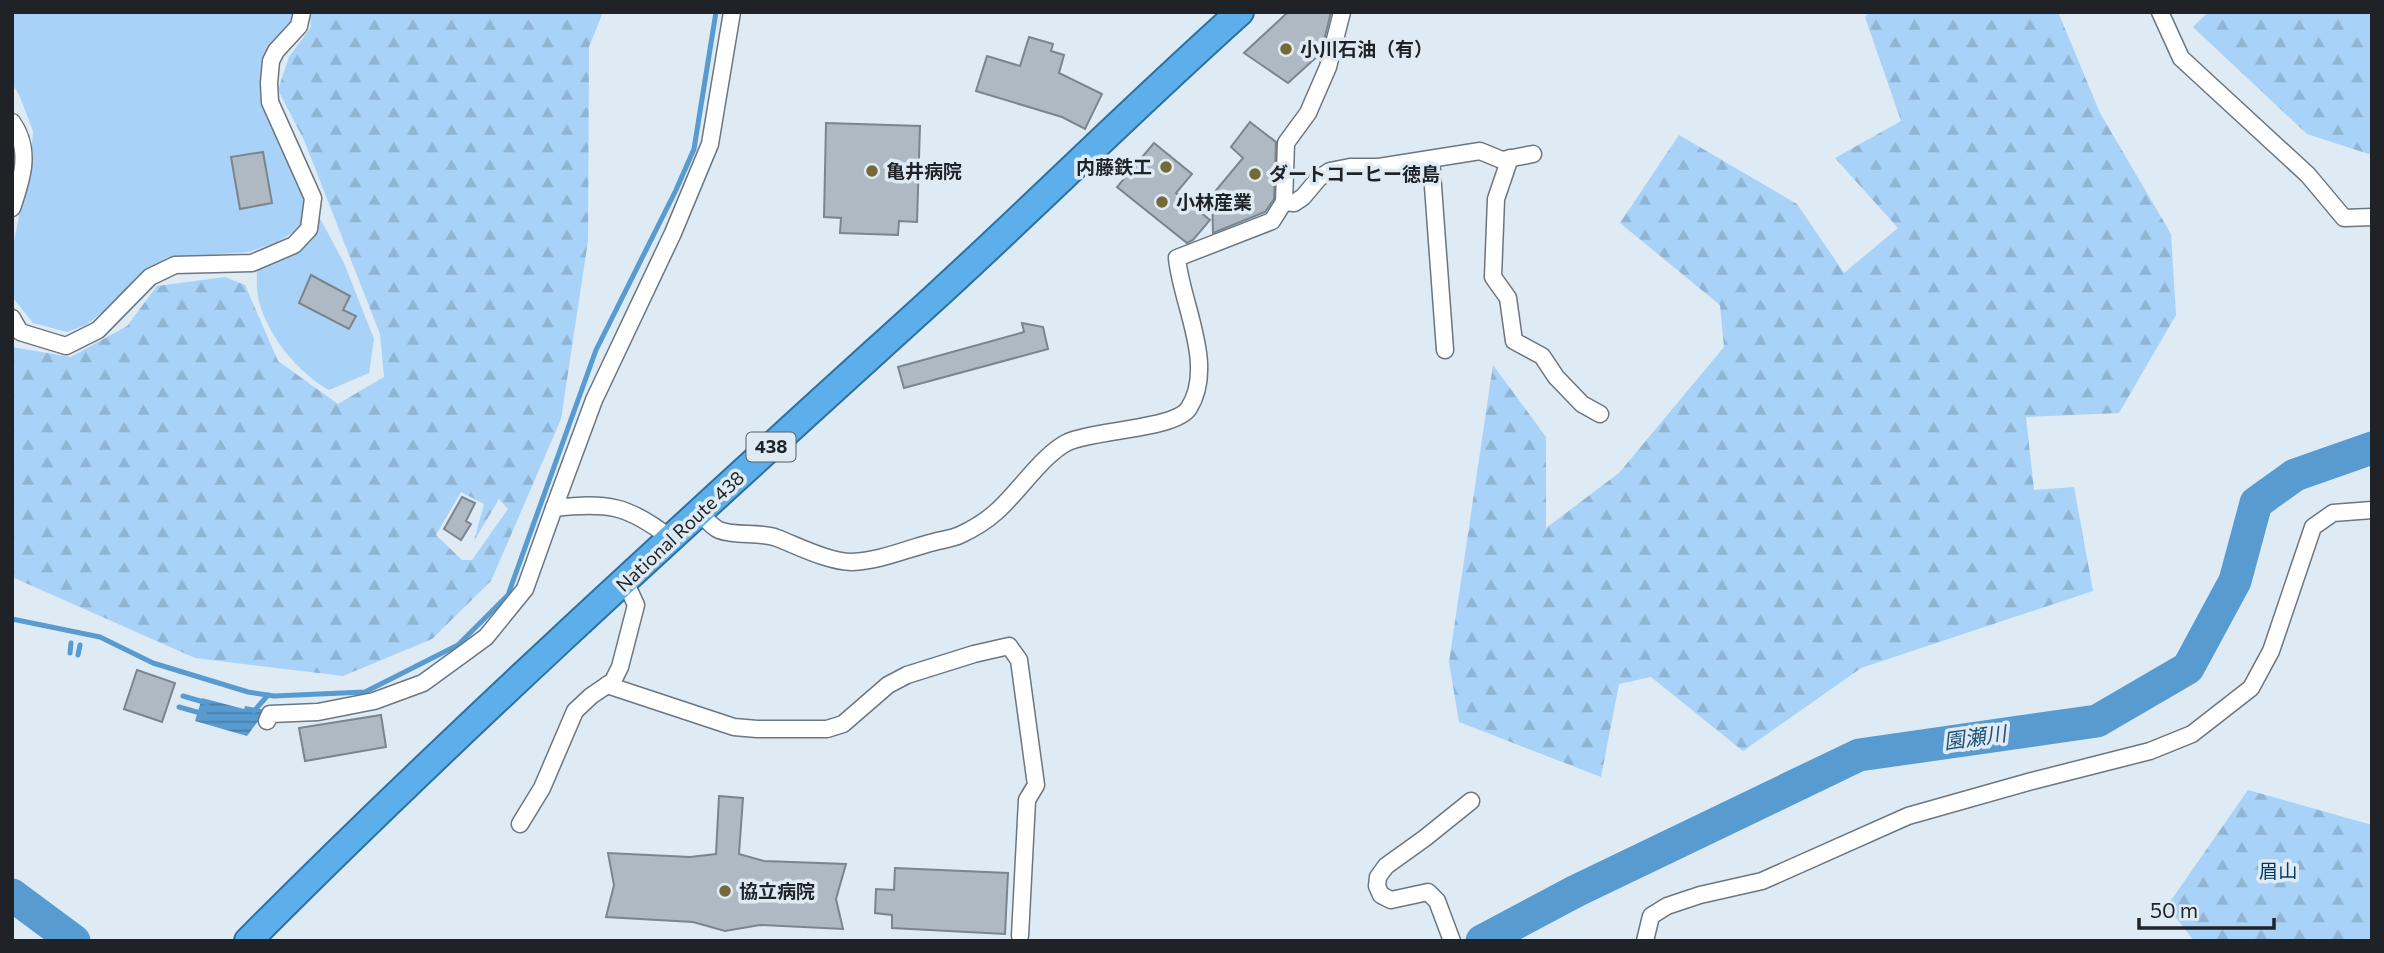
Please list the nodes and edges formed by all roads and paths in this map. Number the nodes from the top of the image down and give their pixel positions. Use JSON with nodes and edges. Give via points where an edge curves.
{"nodes":[{"id":1,"x":302,"y":12,"type":"edge"},
{"id":2,"x":732,"y":12,"type":"edge"},
{"id":3,"x":1342,"y":12,"type":"edge"},
{"id":4,"x":2160,"y":12,"type":"edge"},
{"id":5,"x":1226,"y":17,"type":"edge"},
{"id":6,"x":12,"y":122,"type":"edge"},
{"id":7,"x":1533,"y":153,"type":"dead end"},
{"id":8,"x":1431,"y":159,"type":"junction"},
{"id":9,"x":1510,"y":159,"type":"junction"},
{"id":10,"x":1284,"y":202,"type":"junction"},
{"id":11,"x":12,"y":208,"type":"edge"},
{"id":12,"x":2372,"y":217,"type":"edge"},
{"id":13,"x":12,"y":318,"type":"edge"},
{"id":14,"x":1445,"y":350,"type":"dead end"},
{"id":15,"x":1600,"y":414,"type":"dead end"},
{"id":16,"x":554,"y":508,"type":"junction"},
{"id":17,"x":2372,"y":510,"type":"edge"},
{"id":18,"x":699,"y":513,"type":"junction"},
{"id":19,"x":670,"y":538,"type":"junction"},
{"id":20,"x":625,"y":581,"type":"junction"},
{"id":21,"x":607,"y":685,"type":"junction"},
{"id":22,"x":267,"y":721,"type":"dead end"},
{"id":23,"x":1471,"y":801,"type":"dead end"},
{"id":24,"x":520,"y":824,"type":"dead end"},
{"id":25,"x":1020,"y":936,"type":"dead end"},
{"id":26,"x":248,"y":941,"type":"edge"},
{"id":27,"x":1452,"y":941,"type":"edge"},
{"id":28,"x":1645,"y":941,"type":"edge"}],
"edges":[{"from":1,"to":13,"type":"street","via":[[299,26],[271,61],[269,83],[270,102],[313,198],[309,229],[294,245],[252,263],[175,265],[150,277],[98,330],[66,346],[20,332]]},
{"from":2,"to":16,"type":"street","via":[[710,144],[594,400]]},
{"from":3,"to":10,"type":"street","via":[[1328,67],[1308,113],[1286,143]]},
{"from":4,"to":12,"type":"street","via":[[2181,58],[2308,175],[2344,218]]},
{"from":5,"to":18,"type":"highway","name":"National Route 438","number":"438","via":[[963,271]]},
{"from":6,"to":11,"type":"street","via":[[25,150]]},
{"from":7,"to":9,"type":"street"},
{"from":8,"to":9,"type":"street","via":[[1480,151]]},
{"from":8,"to":10,"type":"street","via":[[1330,171],[1303,197],[1294,203]]},
{"from":8,"to":14,"type":"street"},
{"from":9,"to":15,"type":"street","via":[[1496,199],[1493,277],[1508,298],[1514,341],[1542,356],[1582,404]]},
{"from":10,"to":18,"type":"street","via":[[1272,221],[1177,258],[1198,359],[1198,382],[1189,408],[1162,422],[1069,442],[995,513],[959,535],[851,562],[772,536],[718,530]]},
{"from":16,"to":19,"type":"street","via":[[609,506],[650,522]]},
{"from":16,"to":22,"type":"street","via":[[525,589],[486,637],[423,683],[374,701],[318,712],[270,713]]},
{"from":17,"to":28,"type":"street","via":[[2333,513],[2313,527],[2271,651],[2251,688],[2192,734],[2150,751],[1908,816],[1762,881],[1667,906],[1651,916]]},
{"from":18,"to":19,"type":"highway","name":"National Route 438","number":"438"},
{"from":19,"to":20,"type":"highway","name":"National Route 438","number":"438"},
{"from":20,"to":21,"type":"street","via":[[636,606],[621,667]]},
{"from":20,"to":26,"type":"highway","name":"National Route 438","number":"438"},
{"from":21,"to":24,"type":"street","via":[[575,711],[542,788]]},
{"from":21,"to":25,"type":"street","via":[[734,727],[827,729],[843,724],[882,690],[907,676],[1009,646],[1019,660],[1036,785],[1027,800]]},
{"from":23,"to":27,"type":"street","via":[[1378,877],[1381,895],[1391,900],[1428,892],[1437,901]]}]}
